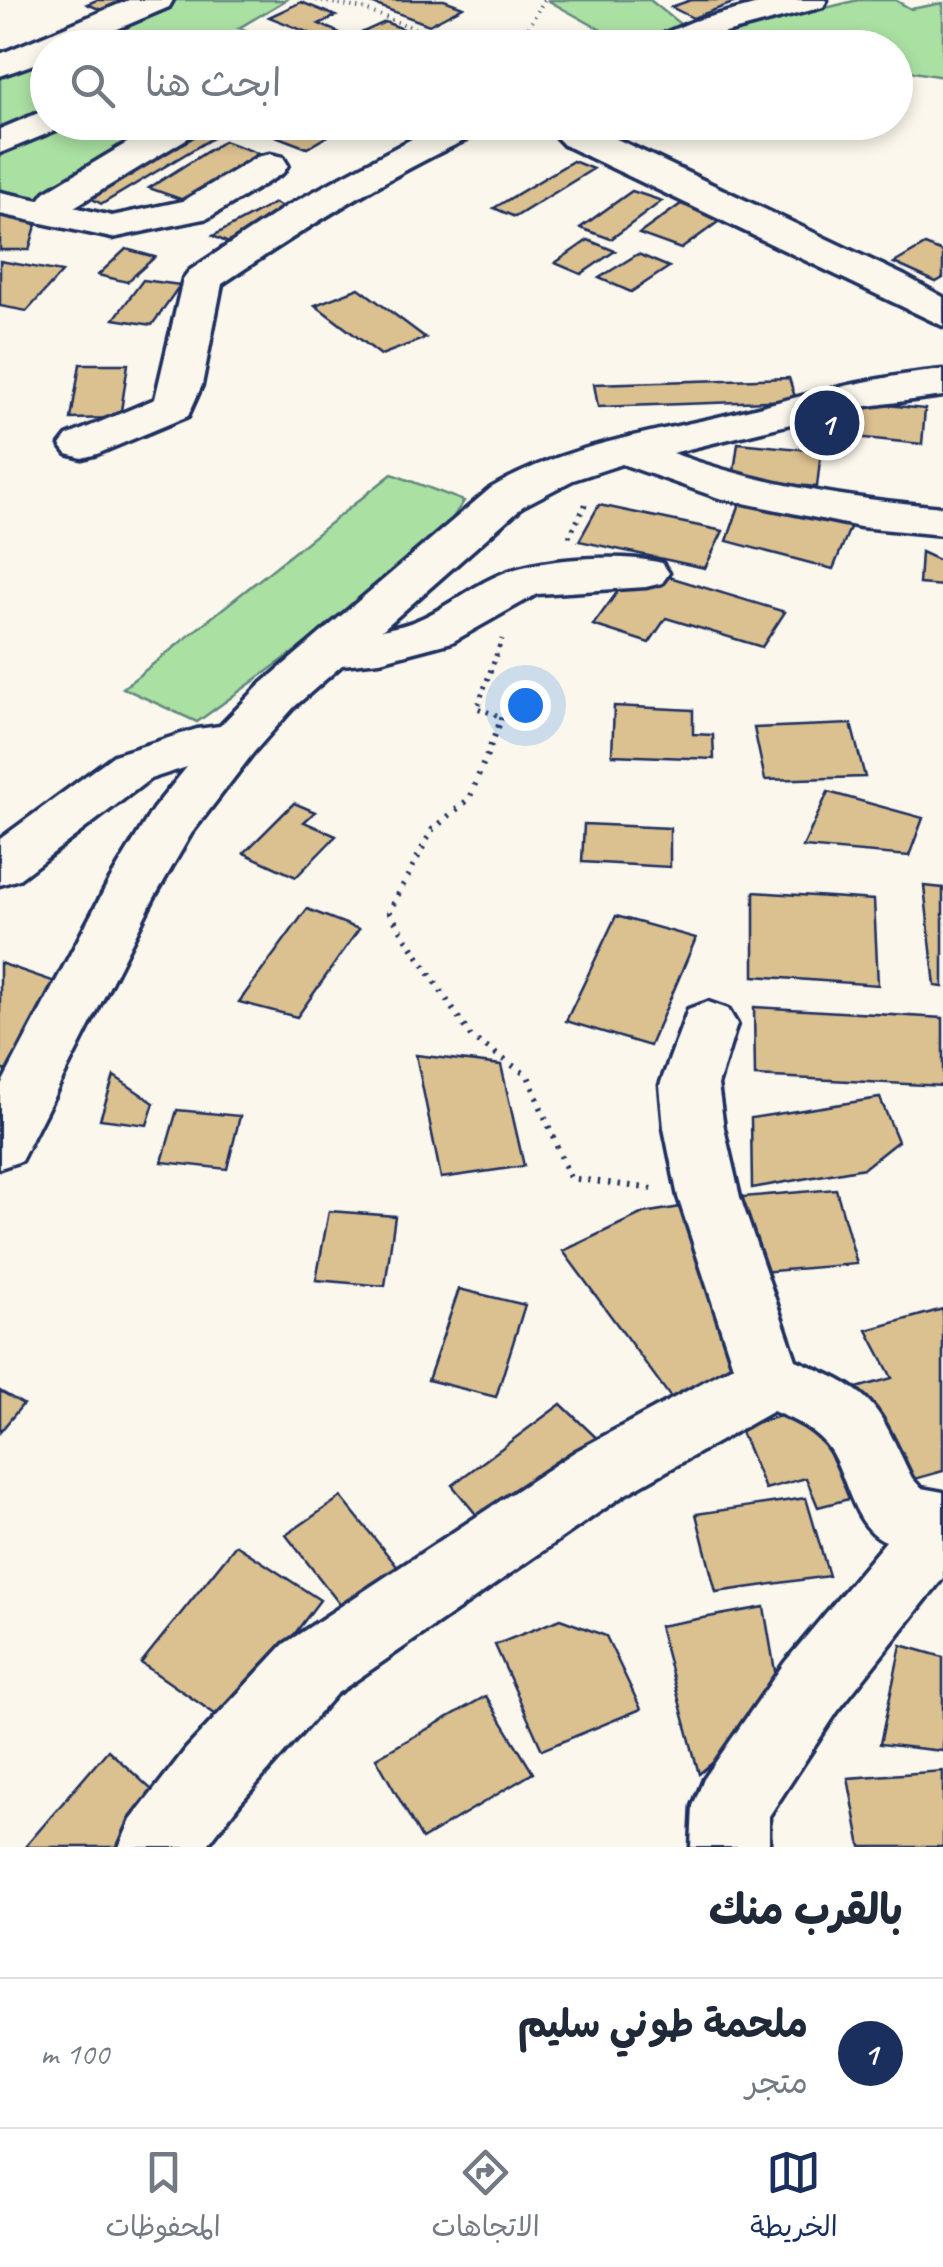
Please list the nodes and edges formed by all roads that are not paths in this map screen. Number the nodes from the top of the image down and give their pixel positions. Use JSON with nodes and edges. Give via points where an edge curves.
{"nodes":[{"id":1,"x":158,"y":0,"type":"edge"},
{"id":2,"x":811,"y":0,"type":"edge"},
{"id":3,"x":89,"y":30,"type":"edge"},
{"id":4,"x":701,"y":30,"type":"edge"},
{"id":5,"x":0,"y":53,"type":"edge"},
{"id":6,"x":30,"y":56,"type":"edge"},
{"id":7,"x":0,"y":69,"type":"edge"},
{"id":8,"x":30,"y":128,"type":"edge"},
{"id":9,"x":158,"y":140,"type":"edge"},
{"id":10,"x":433,"y":140,"type":"edge"},
{"id":11,"x":585,"y":140,"type":"edge"},
{"id":12,"x":0,"y":142,"type":"edge"},
{"id":13,"x":270,"y":165,"type":"dead end"},
{"id":14,"x":0,"y":203,"type":"edge"},
{"id":15,"x":52,"y":216,"type":"junction"},
{"id":16,"x":943,"y":314,"type":"edge"},
{"id":17,"x":943,"y":383,"type":"edge"},
{"id":18,"x":82,"y":445,"type":"dead end"},
{"id":19,"x":629,"y":452,"type":"junction"},
{"id":20,"x":943,"y":521,"type":"edge"},
{"id":21,"x":646,"y":573,"type":"dead end"},
{"id":22,"x":332,"y":651,"type":"junction"},
{"id":23,"x":235,"y":741,"type":"junction"},
{"id":24,"x":0,"y":866,"type":"edge"},
{"id":25,"x":708,"y":1024,"type":"dead end"},
{"id":26,"x":0,"y":1144,"type":"edge"},
{"id":27,"x":770,"y":1378,"type":"junction"},
{"id":28,"x":943,"y":1524,"type":"edge"},
{"id":29,"x":158,"y":1847,"type":"edge"},
{"id":30,"x":730,"y":1847,"type":"edge"}],
"edges":[{"from":1,"to":3,"type":"street"},
{"from":2,"to":4,"type":"street"},
{"from":5,"to":7,"type":"street"},
{"from":6,"to":7,"type":"street"},
{"from":8,"to":12,"type":"street"},
{"from":9,"to":15,"type":"street","via":[[58,200]]},
{"from":10,"to":18,"type":"street","via":[[203,278],[173,406]]},
{"from":11,"to":16,"type":"street"},
{"from":13,"to":15,"type":"street","via":[[195,210],[112,227]]},
{"from":14,"to":15,"type":"street"},
{"from":17,"to":19,"type":"street","via":[[871,390]]},
{"from":19,"to":20,"type":"street","via":[[719,485],[860,514]]},
{"from":19,"to":22,"type":"street","via":[[527,484]]},
{"from":21,"to":22,"type":"street","via":[[539,579],[436,630]]},
{"from":22,"to":23,"type":"street"},
{"from":23,"to":24,"type":"street","via":[[132,766]]},
{"from":23,"to":26,"type":"street","via":[[172,822],[127,897]]},
{"from":25,"to":27,"type":"street","via":[[690,1085],[709,1196]]},
{"from":27,"to":28,"type":"street","via":[[826,1402],[853,1426],[901,1515]]},
{"from":27,"to":29,"type":"street","via":[[600,1472],[310,1669]]},
{"from":28,"to":30,"type":"street","via":[[811,1686],[731,1806]]}]}
